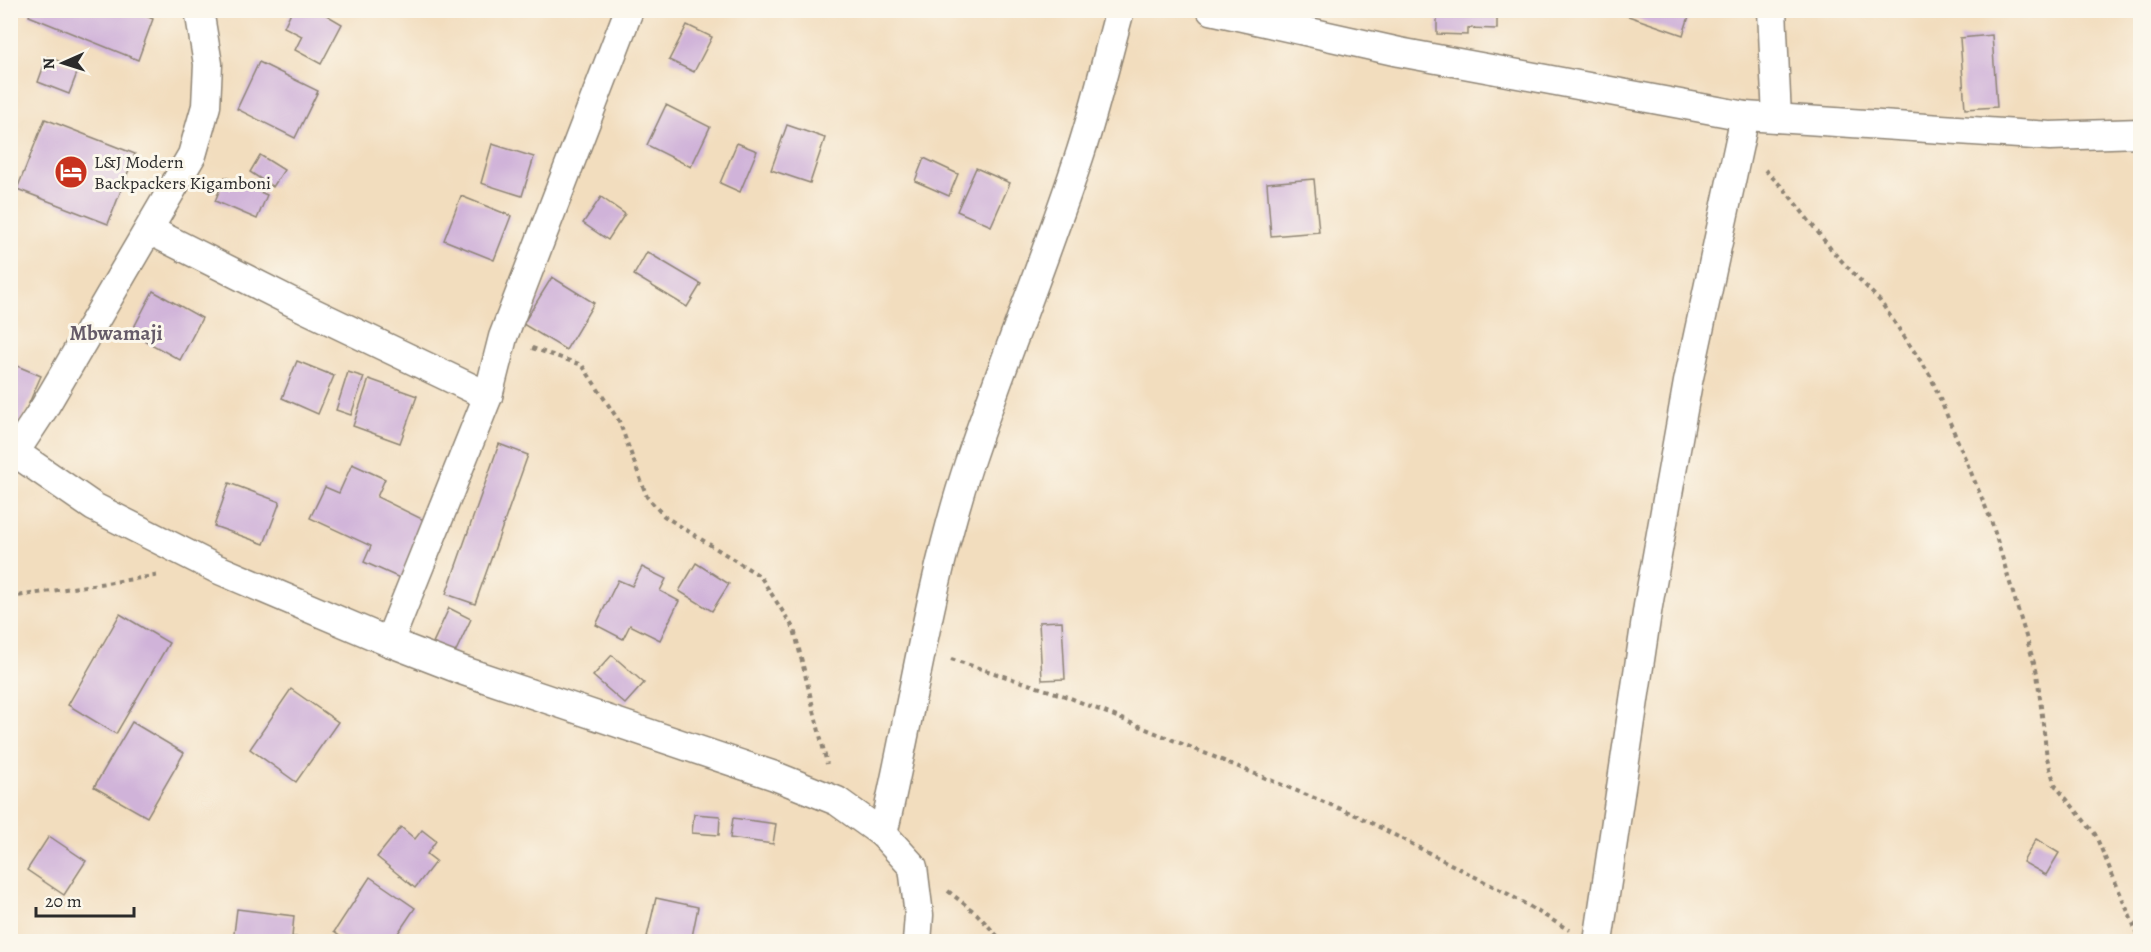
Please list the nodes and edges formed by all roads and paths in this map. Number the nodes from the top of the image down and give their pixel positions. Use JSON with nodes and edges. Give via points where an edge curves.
{"nodes":[{"id":1,"x":199,"y":10,"type":"edge"},
{"id":2,"x":629,"y":10,"type":"edge"},
{"id":3,"x":1120,"y":10,"type":"edge"},
{"id":4,"x":1211,"y":10,"type":"edge"},
{"id":5,"x":1772,"y":10,"type":"edge"},
{"id":6,"x":1745,"y":116,"type":"junction"},
{"id":7,"x":1777,"y":118,"type":"junction"},
{"id":8,"x":2140,"y":133,"type":"edge"},
{"id":9,"x":1739,"y":143,"type":"junction"},
{"id":10,"x":149,"y":230,"type":"junction"},
{"id":11,"x":503,"y":338,"type":"junction"},
{"id":12,"x":488,"y":396,"type":"junction"},
{"id":13,"x":13,"y":450,"type":"edge"},
{"id":14,"x":215,"y":568,"type":"junction"},
{"id":15,"x":10,"y":597,"type":"edge"},
{"id":16,"x":389,"y":642,"type":"junction"},
{"id":17,"x":919,"y":651,"type":"junction"},
{"id":18,"x":837,"y":801,"type":"junction"},
{"id":19,"x":883,"y":834,"type":"junction"},
{"id":20,"x":913,"y":867,"type":"junction"},
{"id":21,"x":1588,"y":939,"type":"edge"},
{"id":22,"x":2140,"y":939,"type":"edge"},
{"id":23,"x":917,"y":942,"type":"edge"},
{"id":24,"x":1004,"y":942,"type":"edge"}],
"edges":[{"from":1,"to":10,"type":"street","via":[[208,64],[206,106],[192,155]]},
{"from":2,"to":11,"type":"street"},
{"from":3,"to":17,"type":"street","via":[[1082,150],[969,464]]},
{"from":4,"to":6,"type":"street","via":[[1399,52]]},
{"from":5,"to":7,"type":"street"},
{"from":6,"to":7,"type":"street"},
{"from":6,"to":9,"type":"street"},
{"from":7,"to":8,"type":"street","via":[[2050,136]]},
{"from":9,"to":21,"type":"street","via":[[1688,382]]},
{"from":9,"to":22,"type":"path","via":[[1785,190],[1834,253],[1880,301],[1930,375],[1991,520],[2028,640],[2055,785],[2095,834]]},
{"from":10,"to":12,"type":"street"},
{"from":10,"to":13,"type":"street","via":[[44,408]]},
{"from":11,"to":12,"type":"street"},
{"from":11,"to":18,"type":"path","via":[[582,365],[619,422],[647,497],[664,516],[760,576],[794,629]]},
{"from":12,"to":16,"type":"street"},
{"from":13,"to":14,"type":"street","via":[[94,507]]},
{"from":14,"to":15,"type":"path"},
{"from":14,"to":16,"type":"street"},
{"from":16,"to":18,"type":"street"},
{"from":17,"to":19,"type":"street","via":[[905,740]]},
{"from":17,"to":21,"type":"path","via":[[1068,697],[1358,816]]},
{"from":18,"to":19,"type":"street"},
{"from":19,"to":20,"type":"street"},
{"from":20,"to":23,"type":"street","via":[[919,915]]},
{"from":20,"to":24,"type":"path","via":[[976,914]]}]}
